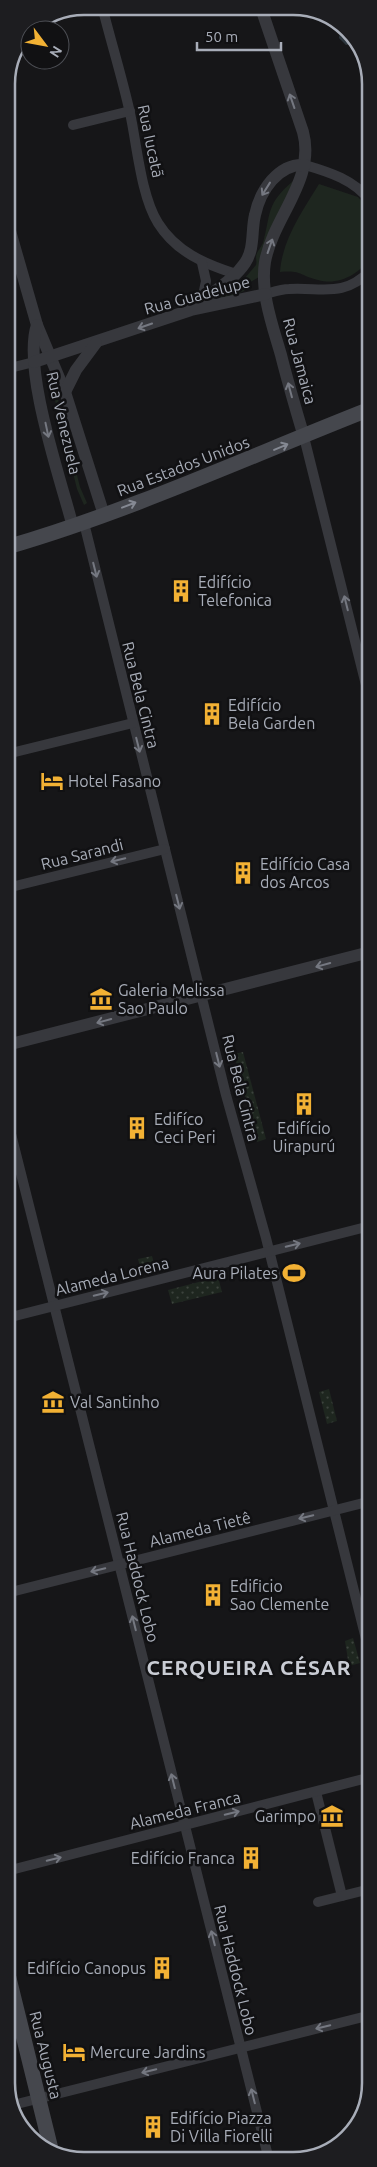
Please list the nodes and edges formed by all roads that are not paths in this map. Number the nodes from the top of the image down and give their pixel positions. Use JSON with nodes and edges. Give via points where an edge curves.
{"nodes":[{"id":1,"x":104,"y":15,"type":"edge"},
{"id":2,"x":262,"y":15,"type":"edge"},
{"id":3,"x":130,"y":111,"type":"junction"},
{"id":4,"x":73,"y":125,"type":"dead end"},
{"id":5,"x":305,"y":165,"type":"junction"},
{"id":6,"x":362,"y":192,"type":"edge"},
{"id":7,"x":15,"y":248,"type":"edge"},
{"id":8,"x":202,"y":263,"type":"junction"},
{"id":9,"x":236,"y":274,"type":"junction"},
{"id":10,"x":362,"y":280,"type":"edge"},
{"id":11,"x":266,"y":294,"type":"junction"},
{"id":12,"x":202,"y":300,"type":"junction"},
{"id":13,"x":192,"y":310,"type":"junction"},
{"id":14,"x":37,"y":325,"type":"junction"},
{"id":15,"x":96,"y":343,"type":"junction"},
{"id":16,"x":50,"y":358,"type":"junction"},
{"id":17,"x":34,"y":362,"type":"junction"},
{"id":18,"x":15,"y":367,"type":"edge"},
{"id":19,"x":65,"y":392,"type":"junction"},
{"id":20,"x":362,"y":413,"type":"edge"},
{"id":21,"x":304,"y":437,"type":"junction"},
{"id":22,"x":104,"y":515,"type":"junction"},
{"id":23,"x":78,"y":525,"type":"junction"},
{"id":24,"x":15,"y":544,"type":"edge"},
{"id":25,"x":362,"y":670,"type":"edge"},
{"id":26,"x":133,"y":723,"type":"junction"},
{"id":27,"x":15,"y":752,"type":"edge"},
{"id":28,"x":165,"y":849,"type":"junction"},
{"id":29,"x":15,"y":886,"type":"edge"},
{"id":30,"x":362,"y":954,"type":"edge"},
{"id":31,"x":202,"y":996,"type":"junction"},
{"id":32,"x":15,"y":1043,"type":"edge"},
{"id":33,"x":15,"y":1150,"type":"edge"},
{"id":34,"x":362,"y":1228,"type":"edge"},
{"id":35,"x":269,"y":1251,"type":"junction"},
{"id":36,"x":54,"y":1306,"type":"junction"},
{"id":37,"x":15,"y":1316,"type":"edge"},
{"id":38,"x":362,"y":1503,"type":"edge"},
{"id":39,"x":334,"y":1511,"type":"junction"},
{"id":40,"x":119,"y":1564,"type":"junction"},
{"id":41,"x":15,"y":1591,"type":"edge"},
{"id":42,"x":362,"y":1623,"type":"edge"},
{"id":43,"x":362,"y":1779,"type":"edge"},
{"id":44,"x":316,"y":1792,"type":"junction"},
{"id":45,"x":184,"y":1825,"type":"junction"},
{"id":46,"x":15,"y":1868,"type":"edge"},
{"id":47,"x":362,"y":1891,"type":"edge"},
{"id":48,"x":342,"y":1896,"type":"junction"},
{"id":49,"x":318,"y":1902,"type":"dead end"},
{"id":50,"x":15,"y":2002,"type":"edge"},
{"id":51,"x":362,"y":2017,"type":"edge"},
{"id":52,"x":240,"y":2048,"type":"junction"},
{"id":53,"x":39,"y":2099,"type":"junction"},
{"id":54,"x":19,"y":2104,"type":"edge"},
{"id":55,"x":49,"y":2143,"type":"edge"},
{"id":56,"x":267,"y":2152,"type":"edge"}],
"edges":[{"from":1,"to":3,"type":"street","name":"Rua Iucatã"},
{"from":5,"to":2,"type":"street","name":"Rua Guadelupe","one_way":true,"via":[[307,148],[303,132]]},
{"from":3,"to":4,"type":"street"},
{"from":3,"to":8,"type":"street","name":"Rua Iucatã","via":[[146,191],[158,223],[184,251]]},
{"from":5,"to":6,"type":"street","via":[[334,174]]},
{"from":5,"to":9,"type":"street","one_way":true,"via":[[288,168],[267,186],[254,215],[250,251]]},
{"from":11,"to":5,"type":"street","name":"Rua Guadelupe","one_way":true,"via":[[268,247]]},
{"from":7,"to":14,"type":"street","name":"Rua Venezuela"},
{"from":8,"to":9,"type":"street","name":"Rua Iucatã"},
{"from":8,"to":12,"type":"street","via":[[206,281]]},
{"from":9,"to":12,"type":"street"},
{"from":10,"to":11,"type":"street","via":[[336,290],[288,289]]},
{"from":11,"to":13,"type":"street","name":"Rua Guadelupe"},
{"from":21,"to":11,"type":"street","name":"Rua Jamaica","one_way":true},
{"from":12,"to":13,"type":"street"},
{"from":13,"to":15,"type":"street","name":"Rua Guadelupe","one_way":true},
{"from":14,"to":16,"type":"street","name":"Rua Venezuela"},
{"from":14,"to":17,"type":"street","name":"Rua Venezuela"},
{"from":15,"to":16,"type":"street","name":"Rua Guadelupe"},
{"from":15,"to":19,"type":"street"},
{"from":16,"to":17,"type":"street","name":"Rua Guadelupe"},
{"from":16,"to":19,"type":"street","name":"Rua Venezuela"},
{"from":17,"to":18,"type":"street"},
{"from":17,"to":23,"type":"street","name":"Rua Venezuela","one_way":true,"via":[[49,440]]},
{"from":19,"to":22,"type":"street","name":"Rua Venezuela"},
{"from":20,"to":21,"type":"main road","name":"Rua Estados Unidos"},
{"from":22,"to":21,"type":"main road","name":"Rua Estados Unidos","one_way":true},
{"from":25,"to":21,"type":"street","one_way":true},
{"from":22,"to":23,"type":"main road","name":"Rua Estados Unidos"},
{"from":23,"to":24,"type":"main road","name":"Rua Estados Unidos"},
{"from":23,"to":26,"type":"street","name":"Rua Bela Cintra","one_way":true},
{"from":26,"to":27,"type":"street"},
{"from":26,"to":28,"type":"street","name":"Rua Bela Cintra","one_way":true},
{"from":28,"to":29,"type":"street","name":"Rua Sarandi","one_way":true},
{"from":28,"to":31,"type":"street","name":"Rua Bela Cintra","one_way":true},
{"from":30,"to":31,"type":"street","one_way":true},
{"from":31,"to":32,"type":"street","one_way":true},
{"from":31,"to":35,"type":"street","name":"Rua Bela Cintra","one_way":true},
{"from":33,"to":36,"type":"street","name":"Rua Haddock Lobo"},
{"from":35,"to":34,"type":"street","name":"Alameda Lorena","one_way":true},
{"from":36,"to":35,"type":"street","name":"Alameda Lorena","one_way":true},
{"from":35,"to":39,"type":"street","name":"Rua Bela Cintra"},
{"from":36,"to":37,"type":"street","name":"Alameda Lorena"},
{"from":36,"to":40,"type":"street","name":"Rua Haddock Lobo"},
{"from":38,"to":39,"type":"street","name":"Alameda Tietê"},
{"from":39,"to":40,"type":"street","name":"Alameda Tietê","one_way":true},
{"from":39,"to":42,"type":"street","name":"Rua Bela Cintra"},
{"from":40,"to":41,"type":"street","name":"Alameda Tietê","one_way":true},
{"from":45,"to":40,"type":"street","name":"Rua Haddock Lobo","one_way":true},
{"from":43,"to":44,"type":"street","name":"Alameda Franca"},
{"from":45,"to":44,"type":"street","name":"Alameda Franca","one_way":true},
{"from":44,"to":48,"type":"street"},
{"from":46,"to":45,"type":"street","name":"Alameda Franca","one_way":true},
{"from":52,"to":45,"type":"street","name":"Rua Haddock Lobo","one_way":true},
{"from":47,"to":48,"type":"street"},
{"from":48,"to":49,"type":"street"},
{"from":50,"to":53,"type":"main road","name":"Rua Augusta"},
{"from":51,"to":52,"type":"street","one_way":true},
{"from":52,"to":53,"type":"street","one_way":true},
{"from":56,"to":52,"type":"street","name":"Rua Haddock Lobo","one_way":true},
{"from":53,"to":54,"type":"street"},
{"from":53,"to":55,"type":"main road","name":"Rua Augusta"}]}
